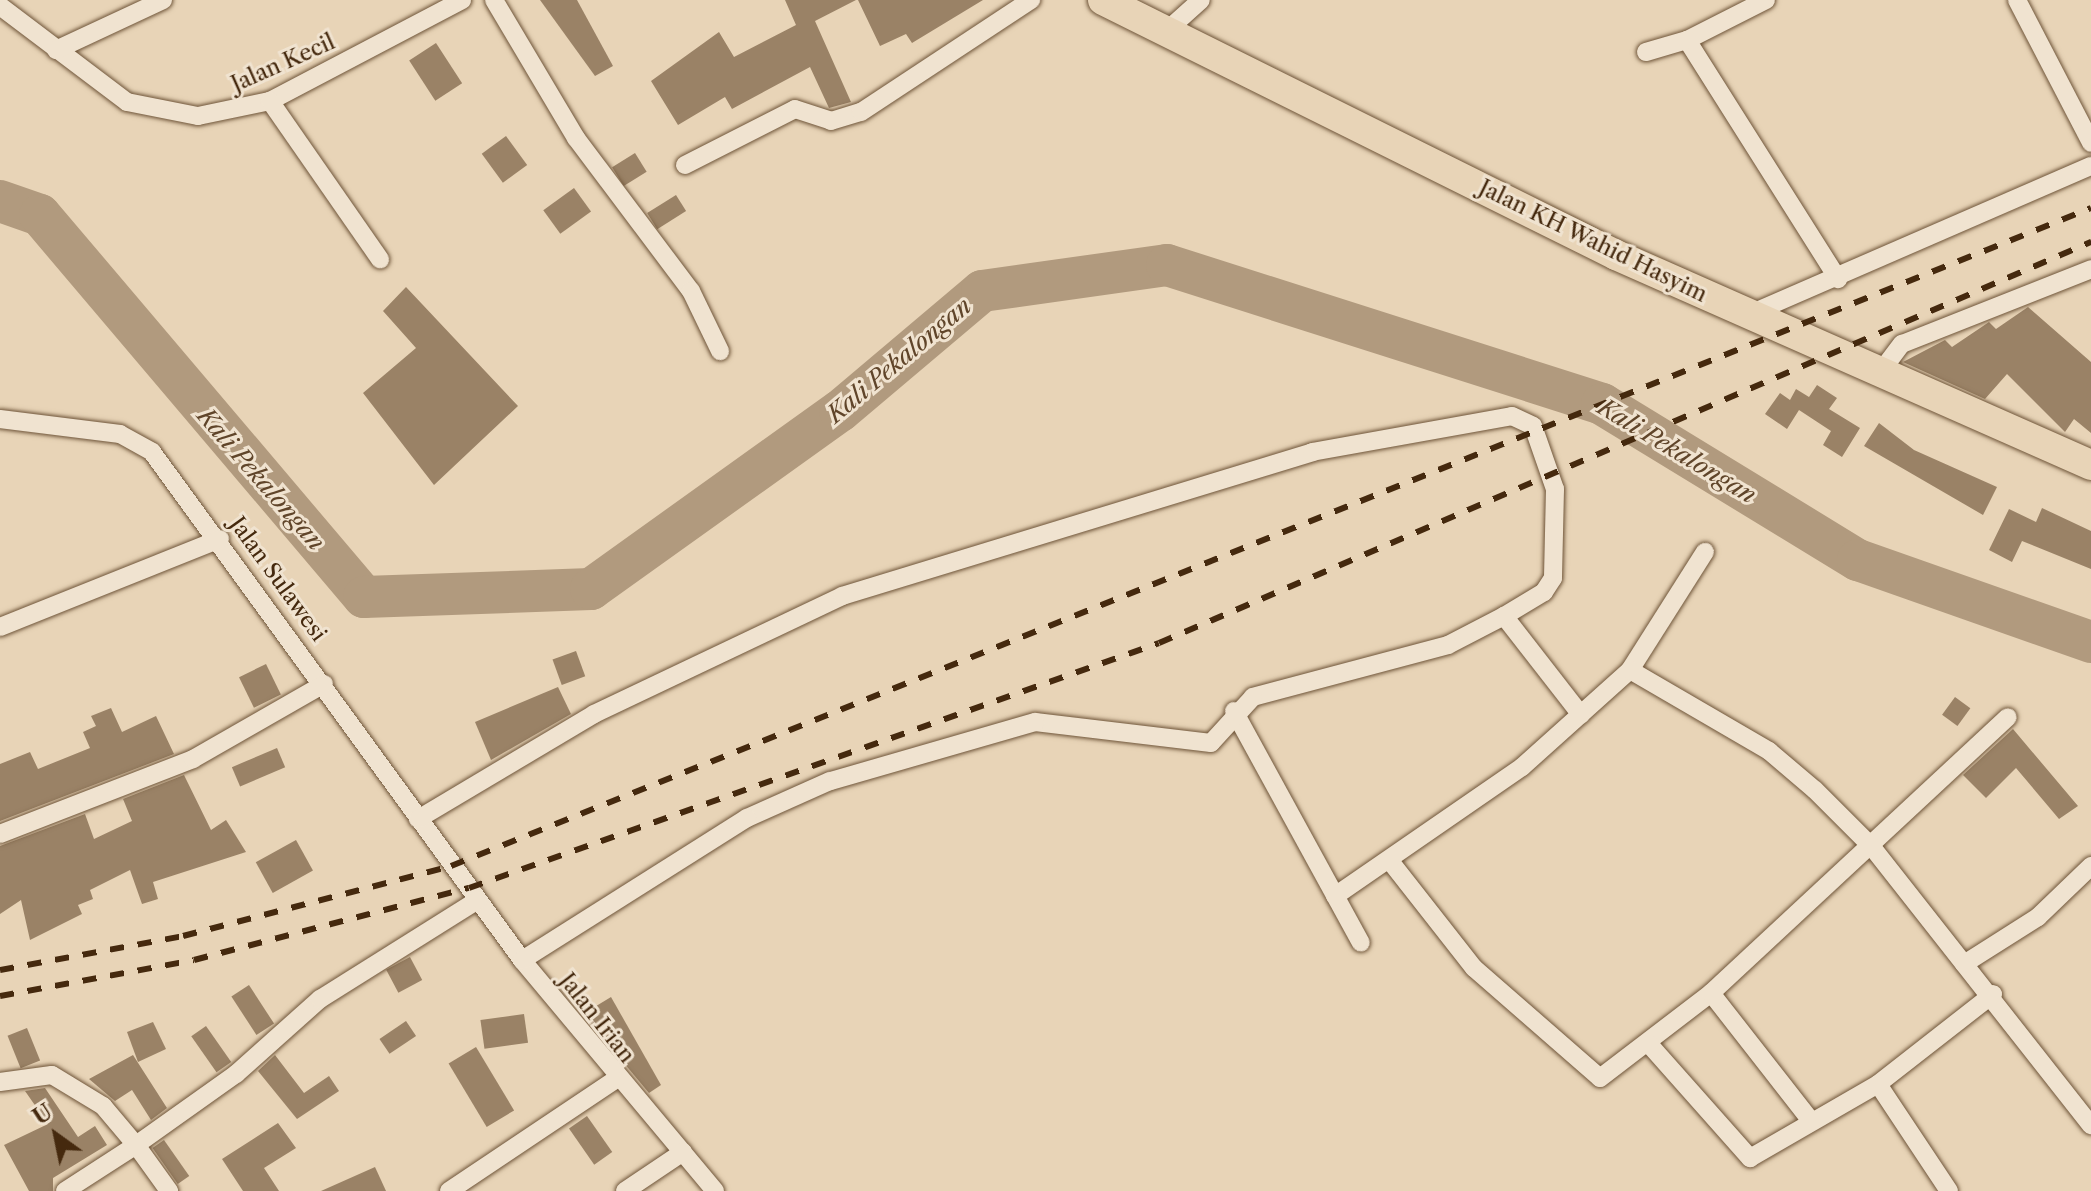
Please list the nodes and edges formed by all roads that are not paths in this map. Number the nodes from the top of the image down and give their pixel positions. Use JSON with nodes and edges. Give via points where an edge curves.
{"nodes":[{"id":1,"x":163,"y":0,"type":"edge"},
{"id":2,"x":462,"y":0,"type":"edge"},
{"id":3,"x":494,"y":0,"type":"edge"},
{"id":4,"x":1031,"y":0,"type":"edge"},
{"id":5,"x":1103,"y":0,"type":"edge"},
{"id":6,"x":1201,"y":0,"type":"edge"},
{"id":7,"x":1766,"y":0,"type":"edge"},
{"id":8,"x":2017,"y":0,"type":"edge"},
{"id":9,"x":0,"y":6,"type":"edge"},
{"id":10,"x":1162,"y":35,"type":"junction"},
{"id":11,"x":1687,"y":40,"type":"junction"},
{"id":12,"x":56,"y":50,"type":"junction"},
{"id":13,"x":1646,"y":52,"type":"dead end"},
{"id":14,"x":270,"y":101,"type":"junction"},
{"id":15,"x":2091,"y":143,"type":"edge"},
{"id":16,"x":685,"y":165,"type":"dead end"},
{"id":17,"x":2091,"y":166,"type":"edge"},
{"id":18,"x":380,"y":259,"type":"dead end"},
{"id":19,"x":2091,"y":269,"type":"edge"},
{"id":20,"x":1838,"y":279,"type":"junction"},
{"id":21,"x":1748,"y":315,"type":"junction"},
{"id":22,"x":720,"y":351,"type":"dead end"},
{"id":23,"x":1879,"y":374,"type":"junction"},
{"id":24,"x":0,"y":419,"type":"edge"},
{"id":25,"x":2091,"y":465,"type":"edge"},
{"id":26,"x":220,"y":539,"type":"junction"},
{"id":27,"x":1705,"y":552,"type":"dead end"},
{"id":28,"x":1504,"y":616,"type":"junction"},
{"id":29,"x":0,"y":627,"type":"edge"},
{"id":30,"x":1630,"y":670,"type":"junction"},
{"id":31,"x":324,"y":684,"type":"junction"},
{"id":32,"x":1234,"y":711,"type":"junction"},
{"id":33,"x":1581,"y":715,"type":"junction"},
{"id":34,"x":2008,"y":717,"type":"dead end"},
{"id":35,"x":418,"y":819,"type":"junction"},
{"id":36,"x":0,"y":834,"type":"edge"},
{"id":37,"x":1872,"y":847,"type":"junction"},
{"id":38,"x":1390,"y":861,"type":"junction"},
{"id":39,"x":451,"y":866,"type":"joint"},
{"id":40,"x":2091,"y":866,"type":"edge"},
{"id":41,"x":1335,"y":896,"type":"junction"},
{"id":42,"x":478,"y":900,"type":"junction"},
{"id":43,"x":1361,"y":943,"type":"dead end"},
{"id":44,"x":522,"y":960,"type":"junction"},
{"id":45,"x":1964,"y":964,"type":"junction"},
{"id":46,"x":1711,"y":993,"type":"junction"},
{"id":47,"x":1993,"y":994,"type":"junction"},
{"id":48,"x":1648,"y":1043,"type":"junction"},
{"id":49,"x":615,"y":1080,"type":"junction"},
{"id":50,"x":0,"y":1082,"type":"edge"},
{"id":51,"x":1878,"y":1084,"type":"junction"},
{"id":52,"x":1811,"y":1121,"type":"junction"},
{"id":53,"x":2091,"y":1125,"type":"edge"},
{"id":54,"x":136,"y":1145,"type":"junction"},
{"id":55,"x":683,"y":1152,"type":"junction"},
{"id":56,"x":65,"y":1191,"type":"edge"},
{"id":57,"x":169,"y":1191,"type":"edge"},
{"id":58,"x":449,"y":1191,"type":"edge"},
{"id":59,"x":625,"y":1191,"type":"edge"},
{"id":60,"x":715,"y":1191,"type":"edge"},
{"id":61,"x":1949,"y":1191,"type":"edge"}],
"edges":[{"from":1,"to":12,"type":"street"},
{"from":2,"to":14,"type":"street","name":"Jalan Kecil"},
{"from":3,"to":22,"type":"street","via":[[576,138],[691,291]]},
{"from":4,"to":16,"type":"street","via":[[861,112],[831,121],[795,109]]},
{"from":5,"to":10,"type":"main road","name":"Jalan KH Wahid Hasyim"},
{"from":6,"to":10,"type":"street"},
{"from":7,"to":11,"type":"street"},
{"from":8,"to":15,"type":"street"},
{"from":9,"to":12,"type":"street","name":"Jalan Kecil"},
{"from":10,"to":21,"type":"main road","name":"Jalan KH Wahid Hasyim"},
{"from":11,"to":13,"type":"street"},
{"from":11,"to":20,"type":"street"},
{"from":12,"to":14,"type":"street","name":"Jalan Kecil","via":[[127,102],[166,115],[223,114]]},
{"from":14,"to":18,"type":"street"},
{"from":17,"to":20,"type":"street"},
{"from":19,"to":23,"type":"street","via":[[1902,344]]},
{"from":20,"to":21,"type":"street"},
{"from":21,"to":23,"type":"main road","name":"Jalan KH Wahid Hasyim"},
{"from":23,"to":25,"type":"main road","name":"Jalan KH Wahid Hasyim"},
{"from":24,"to":26,"type":"street","name":"Jalan Sulawesi","via":[[120,434],[152,452]]},
{"from":26,"to":29,"type":"street"},
{"from":26,"to":31,"type":"street","name":"Jalan Sulawesi"},
{"from":27,"to":30,"type":"street"},
{"from":28,"to":32,"type":"street","via":[[1448,645],[1253,697]]},
{"from":28,"to":33,"type":"street"},
{"from":28,"to":35,"type":"street","via":[[1544,592],[1553,578],[1555,489],[1533,426],[1512,416],[1312,452],[842,596],[594,714]]},
{"from":30,"to":33,"type":"street"},
{"from":30,"to":37,"type":"street","via":[[1769,751]]},
{"from":31,"to":35,"type":"street","name":"Jalan Sulawesi"},
{"from":31,"to":36,"type":"street","via":[[193,759]]},
{"from":32,"to":41,"type":"street"},
{"from":32,"to":44,"type":"street","via":[[1211,743],[1035,722],[830,781],[747,818]]},
{"from":33,"to":38,"type":"street"},
{"from":34,"to":37,"type":"street"},
{"from":35,"to":39,"type":"street","name":"Jalan Sulawesi"},
{"from":37,"to":45,"type":"street"},
{"from":37,"to":46,"type":"street"},
{"from":38,"to":41,"type":"street"},
{"from":38,"to":48,"type":"street","via":[[1474,968],[1600,1078]]},
{"from":39,"to":42,"type":"street","name":"Jalan Irian"},
{"from":40,"to":45,"type":"street","via":[[2038,917]]},
{"from":41,"to":43,"type":"street"},
{"from":42,"to":44,"type":"street","name":"Jalan Irian"},
{"from":42,"to":54,"type":"street","via":[[320,999],[236,1074]]},
{"from":44,"to":49,"type":"street","name":"Jalan Irian"},
{"from":45,"to":47,"type":"street"},
{"from":46,"to":48,"type":"street"},
{"from":46,"to":52,"type":"street"},
{"from":47,"to":51,"type":"street"},
{"from":47,"to":53,"type":"street"},
{"from":48,"to":52,"type":"street","via":[[1743,1156],[1759,1155]]},
{"from":49,"to":55,"type":"street","name":"Jalan Irian"},
{"from":49,"to":58,"type":"street"},
{"from":50,"to":54,"type":"street","via":[[52,1075],[103,1106]]},
{"from":51,"to":52,"type":"street"},
{"from":51,"to":61,"type":"street"},
{"from":54,"to":56,"type":"street"},
{"from":54,"to":57,"type":"street"},
{"from":55,"to":59,"type":"street"},
{"from":55,"to":60,"type":"street","name":"Jalan Irian"}]}
